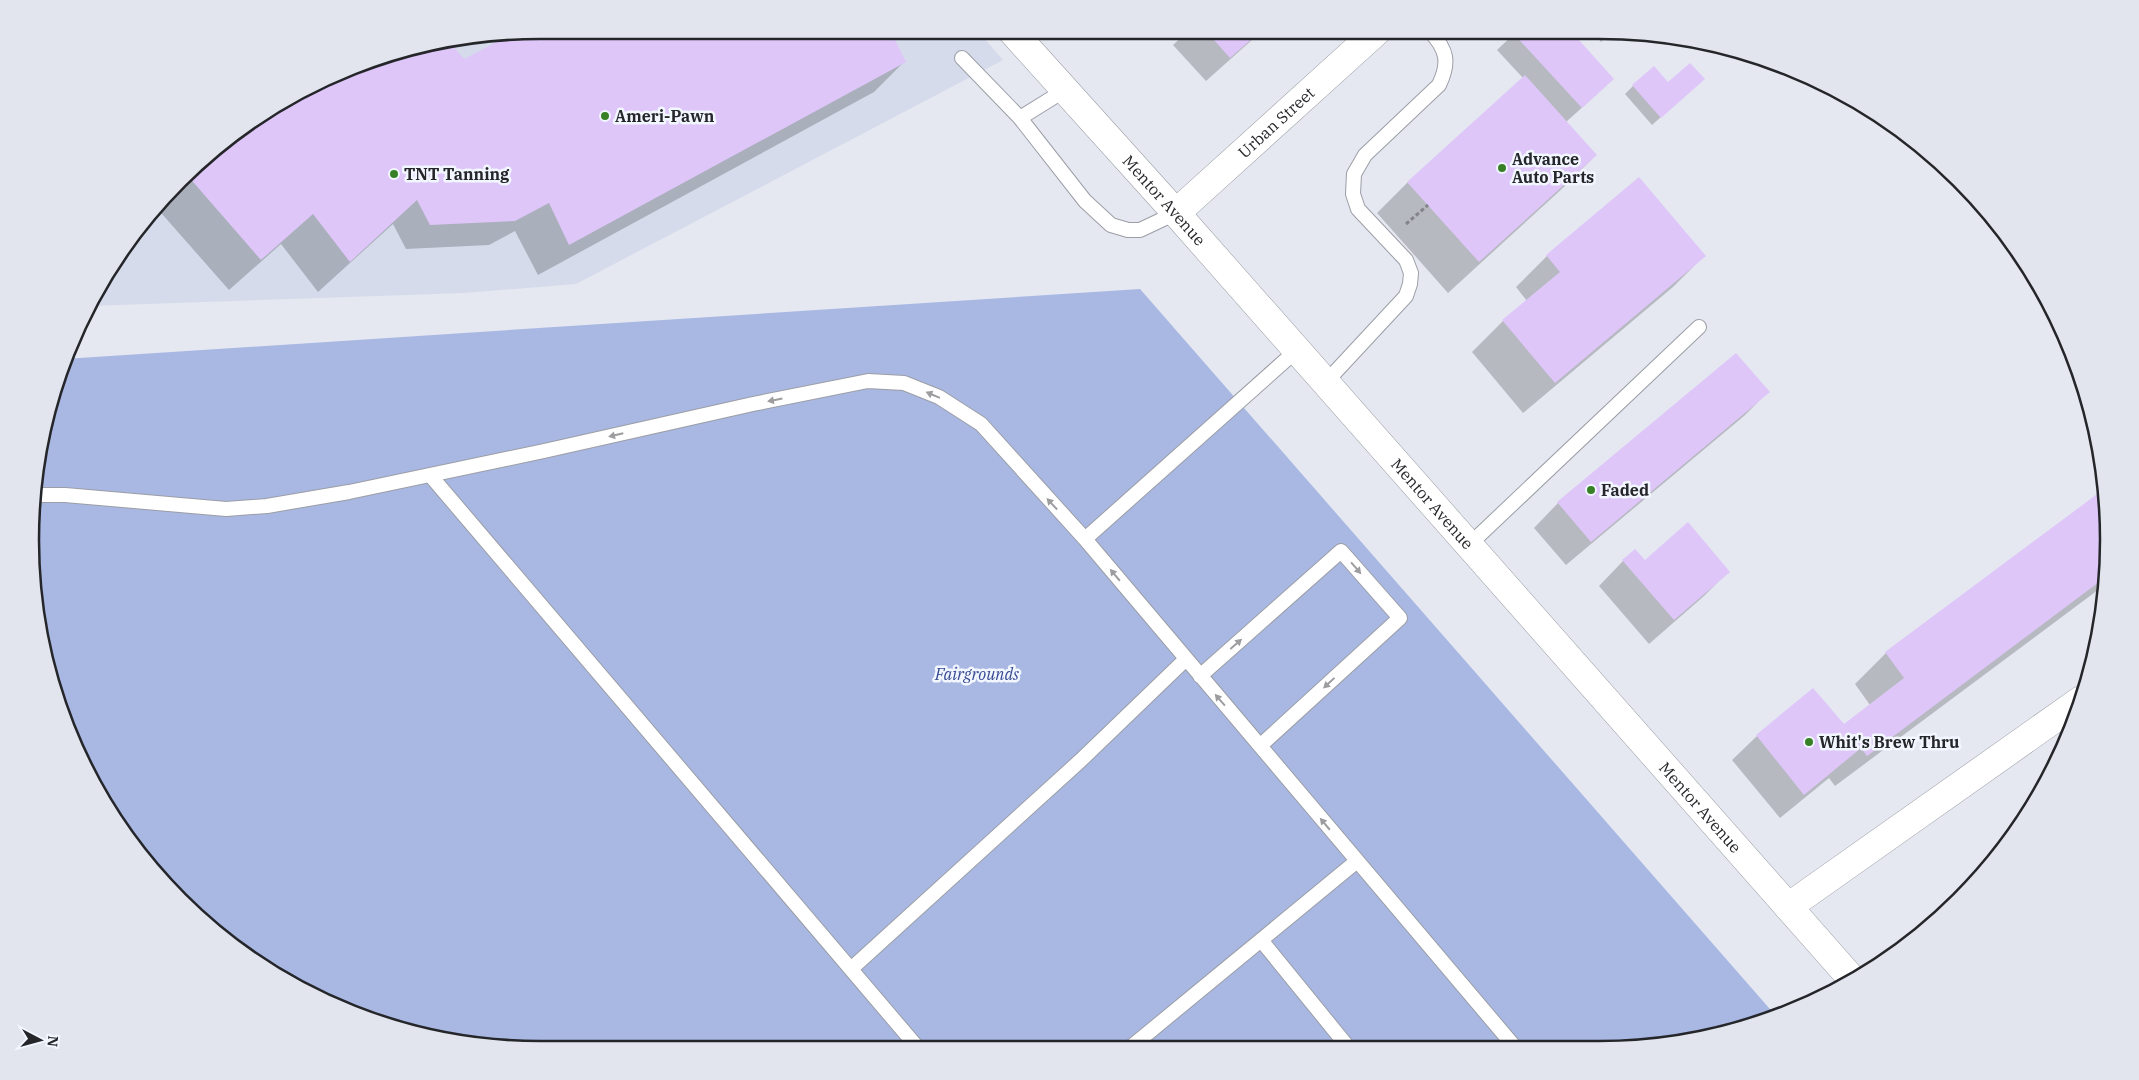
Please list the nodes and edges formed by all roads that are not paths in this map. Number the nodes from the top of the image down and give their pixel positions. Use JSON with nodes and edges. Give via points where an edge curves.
{"nodes":[{"id":1,"x":1019,"y":39,"type":"edge"},
{"id":2,"x":1368,"y":39,"type":"edge"},
{"id":3,"x":1437,"y":39,"type":"edge"},
{"id":4,"x":962,"y":58,"type":"dead end"},
{"id":5,"x":1065,"y":90,"type":"junction"},
{"id":6,"x":1020,"y":118,"type":"junction"},
{"id":7,"x":1176,"y":213,"type":"junction"},
{"id":8,"x":1699,"y":327,"type":"dead end"},
{"id":9,"x":1298,"y":350,"type":"junction"},
{"id":10,"x":1326,"y":382,"type":"junction"},
{"id":11,"x":430,"y":475,"type":"junction"},
{"id":12,"x":41,"y":495,"type":"edge"},
{"id":13,"x":1085,"y":539,"type":"junction"},
{"id":14,"x":1469,"y":545,"type":"junction"},
{"id":15,"x":1186,"y":660,"type":"junction"},
{"id":16,"x":1200,"y":676,"type":"junction"},
{"id":17,"x":2072,"y":706,"type":"edge"},
{"id":18,"x":1260,"y":746,"type":"junction"},
{"id":19,"x":1356,"y":861,"type":"junction"},
{"id":20,"x":1788,"y":907,"type":"junction"},
{"id":21,"x":1261,"y":940,"type":"junction"},
{"id":22,"x":851,"y":969,"type":"junction"},
{"id":23,"x":1848,"y":975,"type":"edge"},
{"id":24,"x":912,"y":1041,"type":"edge"},
{"id":25,"x":1138,"y":1041,"type":"edge"},
{"id":26,"x":1344,"y":1041,"type":"edge"},
{"id":27,"x":1510,"y":1041,"type":"edge"}],
"edges":[{"from":1,"to":5,"type":"main road","name":"Mentor Avenue"},
{"from":2,"to":7,"type":"main road","name":"Urban Street"},
{"from":3,"to":10,"type":"lane","via":[[1446,56],[1446,71],[1439,86],[1365,155],[1354,174],[1353,194],[1358,209],[1406,260],[1410,284],[1406,296]]},
{"from":4,"to":6,"type":"lane"},
{"from":5,"to":6,"type":"lane"},
{"from":5,"to":7,"type":"main road","name":"Mentor Avenue"},
{"from":6,"to":7,"type":"lane","via":[[1086,201],[1111,225],[1140,230]]},
{"from":7,"to":9,"type":"main road","name":"Mentor Avenue"},
{"from":8,"to":14,"type":"lane"},
{"from":9,"to":10,"type":"main road","name":"Mentor Avenue"},
{"from":9,"to":13,"type":"lane"},
{"from":10,"to":14,"type":"main road","name":"Mentor Avenue"},
{"from":11,"to":12,"type":"lane","via":[[340,494],[226,510]]},
{"from":13,"to":11,"type":"lane","one_way":true,"via":[[981,424],[939,397],[904,383],[868,381]]},
{"from":11,"to":22,"type":"lane"},
{"from":15,"to":13,"type":"lane","one_way":true},
{"from":14,"to":20,"type":"main road","name":"Mentor Avenue"},
{"from":15,"to":16,"type":"lane"},
{"from":15,"to":22,"type":"lane"},
{"from":18,"to":16,"type":"lane","one_way":true},
{"from":16,"to":18,"type":"lane","one_way":true,"via":[[1341,551],[1400,618]]},
{"from":17,"to":20,"type":"main road"},
{"from":19,"to":18,"type":"lane","one_way":true},
{"from":19,"to":21,"type":"lane"},
{"from":19,"to":27,"type":"lane"},
{"from":20,"to":23,"type":"main road","name":"Mentor Avenue"},
{"from":21,"to":25,"type":"lane"},
{"from":21,"to":26,"type":"lane"},
{"from":22,"to":24,"type":"lane"}]}
